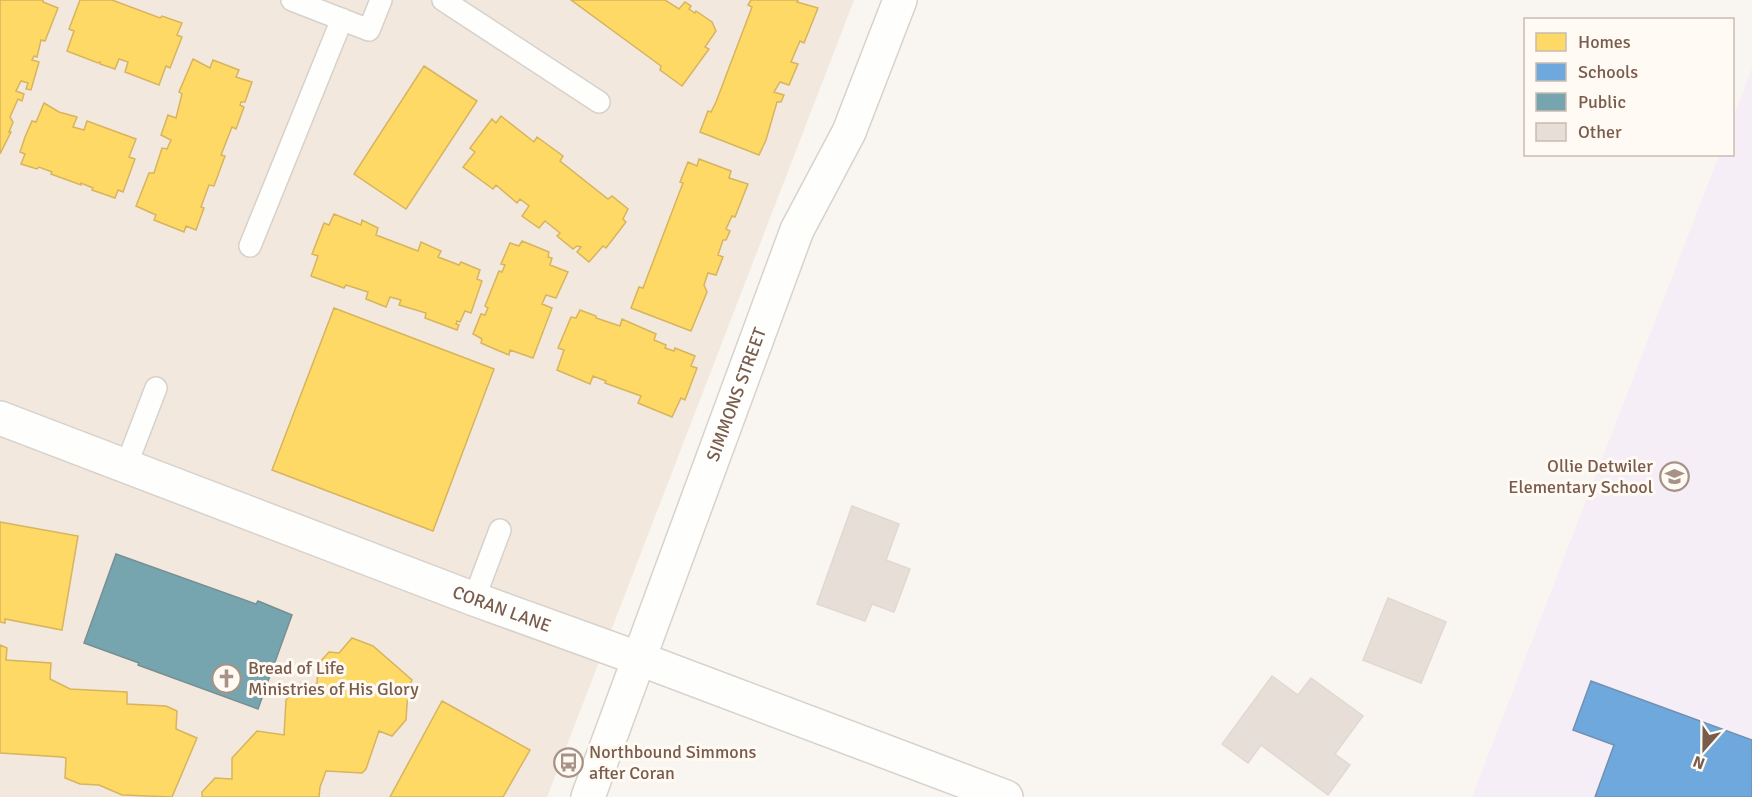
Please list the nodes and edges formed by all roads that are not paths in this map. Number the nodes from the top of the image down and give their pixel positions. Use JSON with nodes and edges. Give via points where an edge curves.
{"nodes":[{"id":1,"x":292,"y":0,"type":"edge"},
{"id":2,"x":381,"y":0,"type":"edge"},
{"id":3,"x":443,"y":0,"type":"edge"},
{"id":4,"x":900,"y":0,"type":"edge"},
{"id":5,"x":342,"y":19,"type":"junction"},
{"id":6,"x":598,"y":102,"type":"dead end"},
{"id":7,"x":250,"y":246,"type":"dead end"},
{"id":8,"x":156,"y":388,"type":"dead end"},
{"id":9,"x":0,"y":418,"type":"edge"},
{"id":10,"x":126,"y":466,"type":"junction"},
{"id":11,"x":500,"y":530,"type":"dead end"},
{"id":12,"x":474,"y":600,"type":"junction"},
{"id":13,"x":640,"y":658,"type":"junction"},
{"id":14,"x":588,"y":797,"type":"edge"},
{"id":15,"x":1006,"y":797,"type":"edge"}],
"edges":[{"from":1,"to":5,"type":"lane"},
{"from":2,"to":5,"type":"lane","via":[[369,30]]},
{"from":3,"to":6,"type":"lane"},
{"from":4,"to":13,"type":"street","name":"SIMMONS STREET","via":[[849,132],[797,230]]},
{"from":5,"to":7,"type":"lane"},
{"from":8,"to":10,"type":"lane"},
{"from":9,"to":10,"type":"street","name":"CORAN LANE"},
{"from":10,"to":12,"type":"street","name":"CORAN LANE"},
{"from":11,"to":12,"type":"lane"},
{"from":12,"to":13,"type":"street","name":"CORAN LANE"},
{"from":13,"to":14,"type":"street","name":"SIMMONS STREET"},
{"from":13,"to":15,"type":"street","name":"CORAN LANE"}]}
